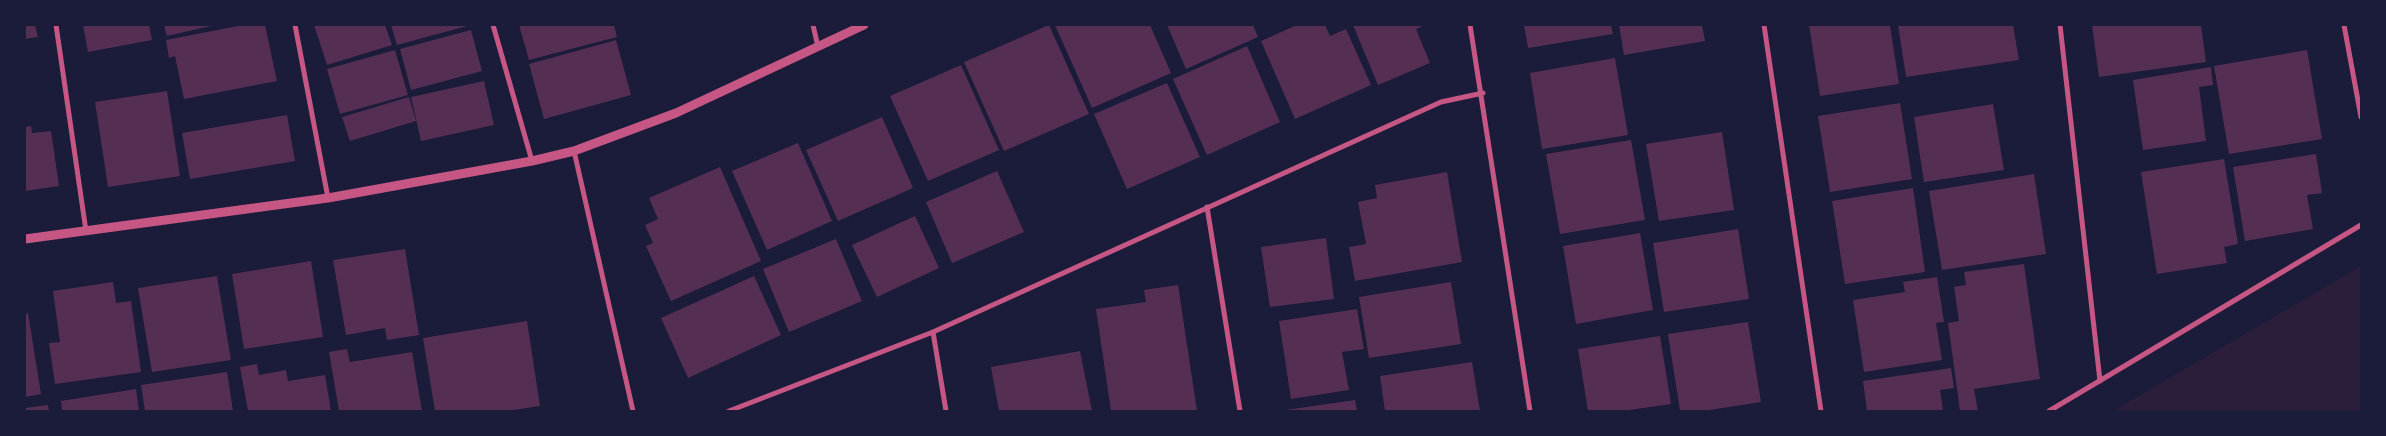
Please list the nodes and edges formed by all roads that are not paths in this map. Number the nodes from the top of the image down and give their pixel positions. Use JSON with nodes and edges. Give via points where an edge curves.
{"nodes":[{"id":1,"x":56,"y":25,"type":"edge"},
{"id":2,"x":295,"y":25,"type":"edge"},
{"id":3,"x":493,"y":25,"type":"edge"},
{"id":4,"x":813,"y":25,"type":"edge"},
{"id":5,"x":864,"y":25,"type":"edge"},
{"id":6,"x":1470,"y":25,"type":"edge"},
{"id":7,"x":1764,"y":25,"type":"edge"},
{"id":8,"x":2060,"y":25,"type":"edge"},
{"id":9,"x":2344,"y":25,"type":"edge"},
{"id":10,"x":818,"y":47,"type":"junction"},
{"id":11,"x":1483,"y":94,"type":"junction"},
{"id":12,"x":2361,"y":117,"type":"edge"},
{"id":13,"x":574,"y":151,"type":"junction"},
{"id":14,"x":532,"y":161,"type":"junction"},
{"id":15,"x":328,"y":198,"type":"junction"},
{"id":16,"x":1207,"y":207,"type":"junction"},
{"id":17,"x":2361,"y":225,"type":"edge"},
{"id":18,"x":86,"y":231,"type":"junction"},
{"id":19,"x":25,"y":239,"type":"edge"},
{"id":20,"x":933,"y":332,"type":"junction"},
{"id":21,"x":2100,"y":380,"type":"junction"},
{"id":22,"x":633,"y":411,"type":"edge"},
{"id":23,"x":729,"y":411,"type":"edge"},
{"id":24,"x":946,"y":411,"type":"edge"},
{"id":25,"x":1240,"y":411,"type":"edge"},
{"id":26,"x":1530,"y":411,"type":"edge"},
{"id":27,"x":1821,"y":411,"type":"edge"},
{"id":28,"x":2049,"y":411,"type":"edge"}],
"edges":[{"from":1,"to":18,"type":"street"},
{"from":2,"to":15,"type":"street"},
{"from":3,"to":14,"type":"street"},
{"from":4,"to":10,"type":"street"},
{"from":5,"to":10,"type":"street"},
{"from":6,"to":11,"type":"street"},
{"from":7,"to":27,"type":"street"},
{"from":8,"to":21,"type":"street"},
{"from":9,"to":12,"type":"street"},
{"from":10,"to":13,"type":"street","via":[[676,113]]},
{"from":11,"to":16,"type":"street","via":[[1441,102]]},
{"from":11,"to":26,"type":"street"},
{"from":13,"to":14,"type":"street"},
{"from":13,"to":22,"type":"street"},
{"from":14,"to":15,"type":"street"},
{"from":15,"to":18,"type":"street"},
{"from":16,"to":20,"type":"street"},
{"from":16,"to":25,"type":"street"},
{"from":17,"to":21,"type":"street"},
{"from":18,"to":19,"type":"street"},
{"from":20,"to":23,"type":"street"},
{"from":20,"to":24,"type":"street"},
{"from":21,"to":28,"type":"street"}]}
